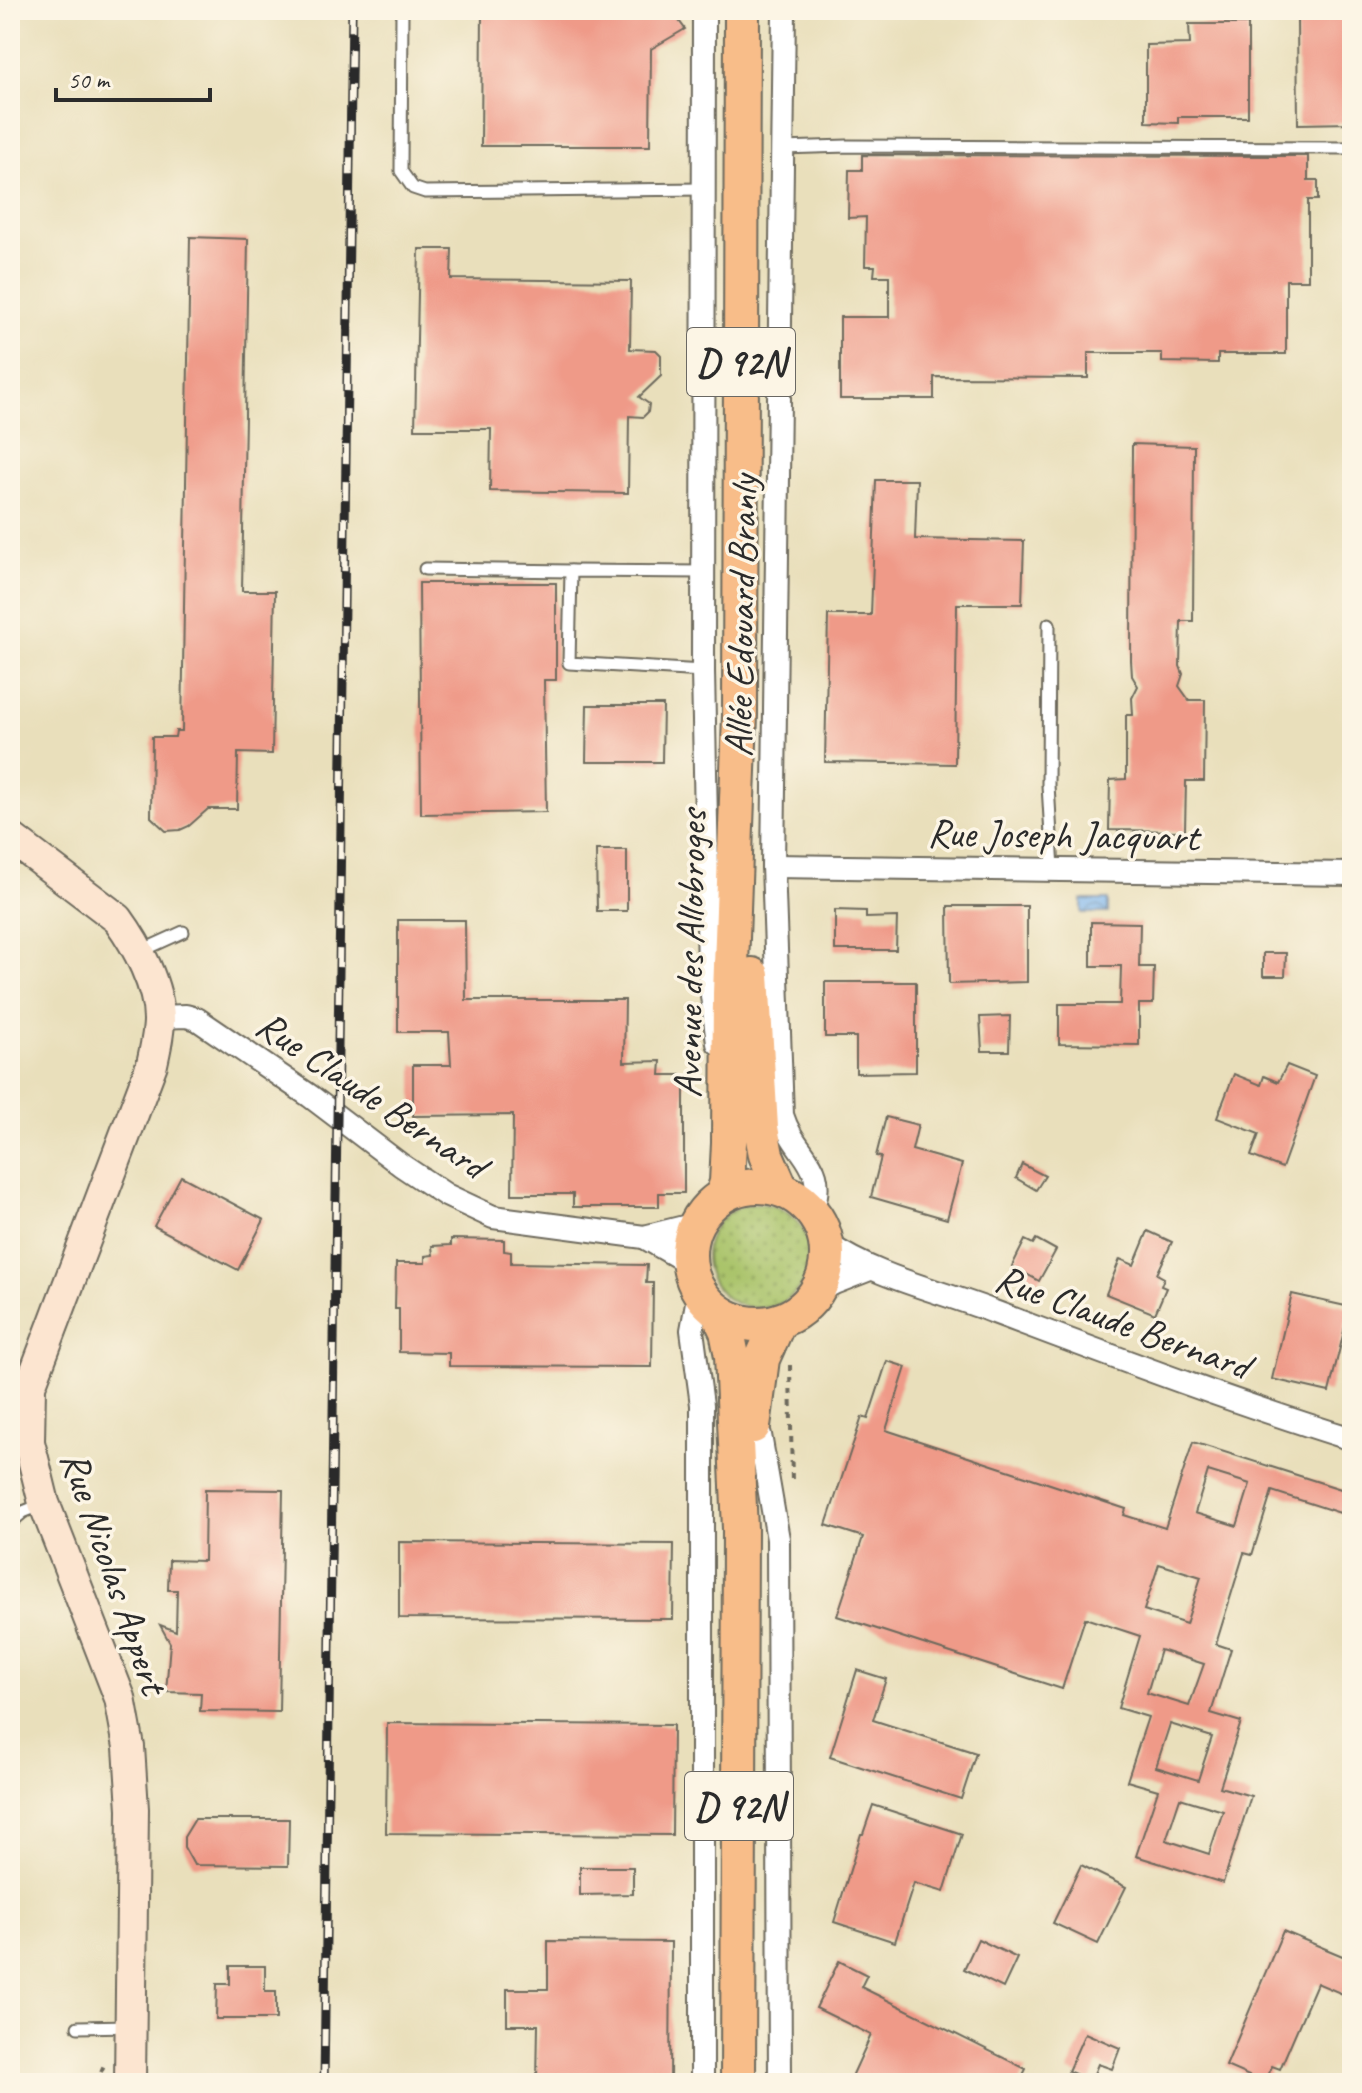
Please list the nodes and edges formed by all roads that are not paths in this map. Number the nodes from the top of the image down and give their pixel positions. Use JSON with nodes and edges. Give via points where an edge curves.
{"nodes":[{"id":1,"x":402,"y":10,"type":"edge"},
{"id":2,"x":704,"y":10,"type":"edge"},
{"id":3,"x":742,"y":10,"type":"edge"},
{"id":4,"x":784,"y":10,"type":"edge"},
{"id":5,"x":975,"y":10,"type":"edge"},
{"id":6,"x":992,"y":10,"type":"edge"},
{"id":7,"x":782,"y":148,"type":"junction"},
{"id":8,"x":1352,"y":148,"type":"edge"},
{"id":9,"x":704,"y":189,"type":"junction"},
{"id":10,"x":425,"y":569,"type":"dead end"},
{"id":11,"x":571,"y":571,"type":"junction"},
{"id":12,"x":704,"y":572,"type":"junction"},
{"id":13,"x":1049,"y":624,"type":"dead end"},
{"id":14,"x":703,"y":671,"type":"junction"},
{"id":15,"x":740,"y":715,"type":"junction"},
{"id":16,"x":10,"y":837,"type":"edge"},
{"id":17,"x":773,"y":866,"type":"junction"},
{"id":18,"x":1053,"y":869,"type":"junction"},
{"id":19,"x":1352,"y":874,"type":"edge"},
{"id":20,"x":183,"y":932,"type":"dead end"},
{"id":21,"x":138,"y":952,"type":"junction"},
{"id":22,"x":719,"y":983,"type":"junction"},
{"id":23,"x":160,"y":1017,"type":"junction"},
{"id":24,"x":744,"y":1080,"type":"junction"},
{"id":25,"x":781,"y":1189,"type":"junction"},
{"id":26,"x":723,"y":1195,"type":"junction"},
{"id":27,"x":812,"y":1211,"type":"junction"},
{"id":28,"x":696,"y":1224,"type":"junction"},
{"id":29,"x":644,"y":1237,"type":"junction"},
{"id":30,"x":826,"y":1243,"type":"junction"},
{"id":31,"x":870,"y":1269,"type":"junction"},
{"id":32,"x":702,"y":1289,"type":"junction"},
{"id":33,"x":815,"y":1293,"type":"junction"},
{"id":34,"x":785,"y":1337,"type":"junction"},
{"id":35,"x":20,"y":1384,"type":"edge"},
{"id":36,"x":753,"y":1426,"type":"junction"},
{"id":37,"x":1352,"y":1439,"type":"edge"},
{"id":38,"x":44,"y":1503,"type":"junction"},
{"id":39,"x":10,"y":1523,"type":"edge"},
{"id":40,"x":740,"y":1529,"type":"junction"},
{"id":41,"x":119,"y":2026,"type":"junction"},
{"id":42,"x":78,"y":2027,"type":"dead end"},
{"id":43,"x":130,"y":2083,"type":"edge"},
{"id":44,"x":702,"y":2083,"type":"edge"},
{"id":45,"x":738,"y":2083,"type":"edge"},
{"id":46,"x":780,"y":2083,"type":"edge"}],
"edges":[{"from":1,"to":9,"type":"lane","via":[[401,171],[413,188]]},
{"from":2,"to":9,"type":"street"},
{"from":3,"to":15,"type":"main road","name":"Avenue des Allobroges","number":"D 92N"},
{"from":4,"to":7,"type":"street","name":"Allée Edouard Branly"},
{"from":5,"to":6,"type":"lane"},
{"from":7,"to":8,"type":"lane"},
{"from":7,"to":17,"type":"street","name":"Allée Edouard Branly"},
{"from":9,"to":12,"type":"street"},
{"from":10,"to":11,"type":"lane"},
{"from":11,"to":12,"type":"lane"},
{"from":11,"to":14,"type":"lane","via":[[569,663]]},
{"from":12,"to":14,"type":"street"},
{"from":13,"to":18,"type":"lane"},
{"from":14,"to":22,"type":"street"},
{"from":15,"to":22,"type":"main road","name":"Avenue des Allobroges","number":"D 92N"},
{"from":15,"to":24,"type":"main road","name":"Avenue des Allobroges","number":"D 92N","via":[[753,1012]]},
{"from":16,"to":21,"type":"street","name":"Rue Nicolas Appert","via":[[118,919]]},
{"from":17,"to":18,"type":"street","name":"Rue Joseph Jacquart"},
{"from":17,"to":27,"type":"street","name":"Allée Edouard Branly","via":[[782,1115],[818,1180]]},
{"from":18,"to":19,"type":"street","name":"Rue Joseph Jacquart"},
{"from":20,"to":21,"type":"lane"},
{"from":21,"to":23,"type":"street","name":"Rue Nicolas Appert"},
{"from":22,"to":24,"type":"main road","name":"Avenue des Allobroges","number":"D 92N"},
{"from":23,"to":29,"type":"street","name":"Rue Claude Bernard","via":[[197,1019],[401,1165],[493,1217]]},
{"from":23,"to":35,"type":"street","name":"Rue Nicolas Appert","via":[[152,1064]]},
{"from":24,"to":25,"type":"main road","name":"Avenue des Allobroges","number":"D 92N"},
{"from":24,"to":26,"type":"main road","name":"Avenue des Allobroges","number":"D 92N"},
{"from":25,"to":26,"type":"main road","via":[[751,1186]]},
{"from":25,"to":27,"type":"main road"},
{"from":26,"to":28,"type":"main road"},
{"from":27,"to":30,"type":"main road"},
{"from":28,"to":29,"type":"street","name":"Rue Claude Bernard"},
{"from":28,"to":32,"type":"main road","via":[[690,1243]]},
{"from":29,"to":32,"type":"street","name":"Rue Claude Bernard"},
{"from":30,"to":31,"type":"street","name":"Rue Claude Bernard"},
{"from":30,"to":33,"type":"main road","via":[[827,1260]]},
{"from":31,"to":33,"type":"street"},
{"from":31,"to":37,"type":"street","name":"Rue Claude Bernard"},
{"from":32,"to":34,"type":"main road","via":[[748,1323]]},
{"from":32,"to":40,"type":"main road","number":"D 92N","via":[[727,1331],[732,1356]]},
{"from":32,"to":44,"type":"street","via":[[692,1330],[702,1405]]},
{"from":33,"to":34,"type":"main road","via":[[793,1314]]},
{"from":34,"to":36,"type":"main road","number":"D 92N","via":[[762,1359]]},
{"from":35,"to":38,"type":"street","name":"Rue Nicolas Appert"},
{"from":36,"to":40,"type":"main road","number":"D 92N"},
{"from":36,"to":46,"type":"street","via":[[760,1435],[778,1539]]},
{"from":38,"to":39,"type":"lane"},
{"from":38,"to":41,"type":"street","name":"Rue Nicolas Appert","via":[[120,1698],[129,1747],[133,1809]]},
{"from":40,"to":45,"type":"main road","number":"D 92N"},
{"from":41,"to":42,"type":"lane"},
{"from":41,"to":43,"type":"street","name":"Rue Nicolas Appert"}]}
